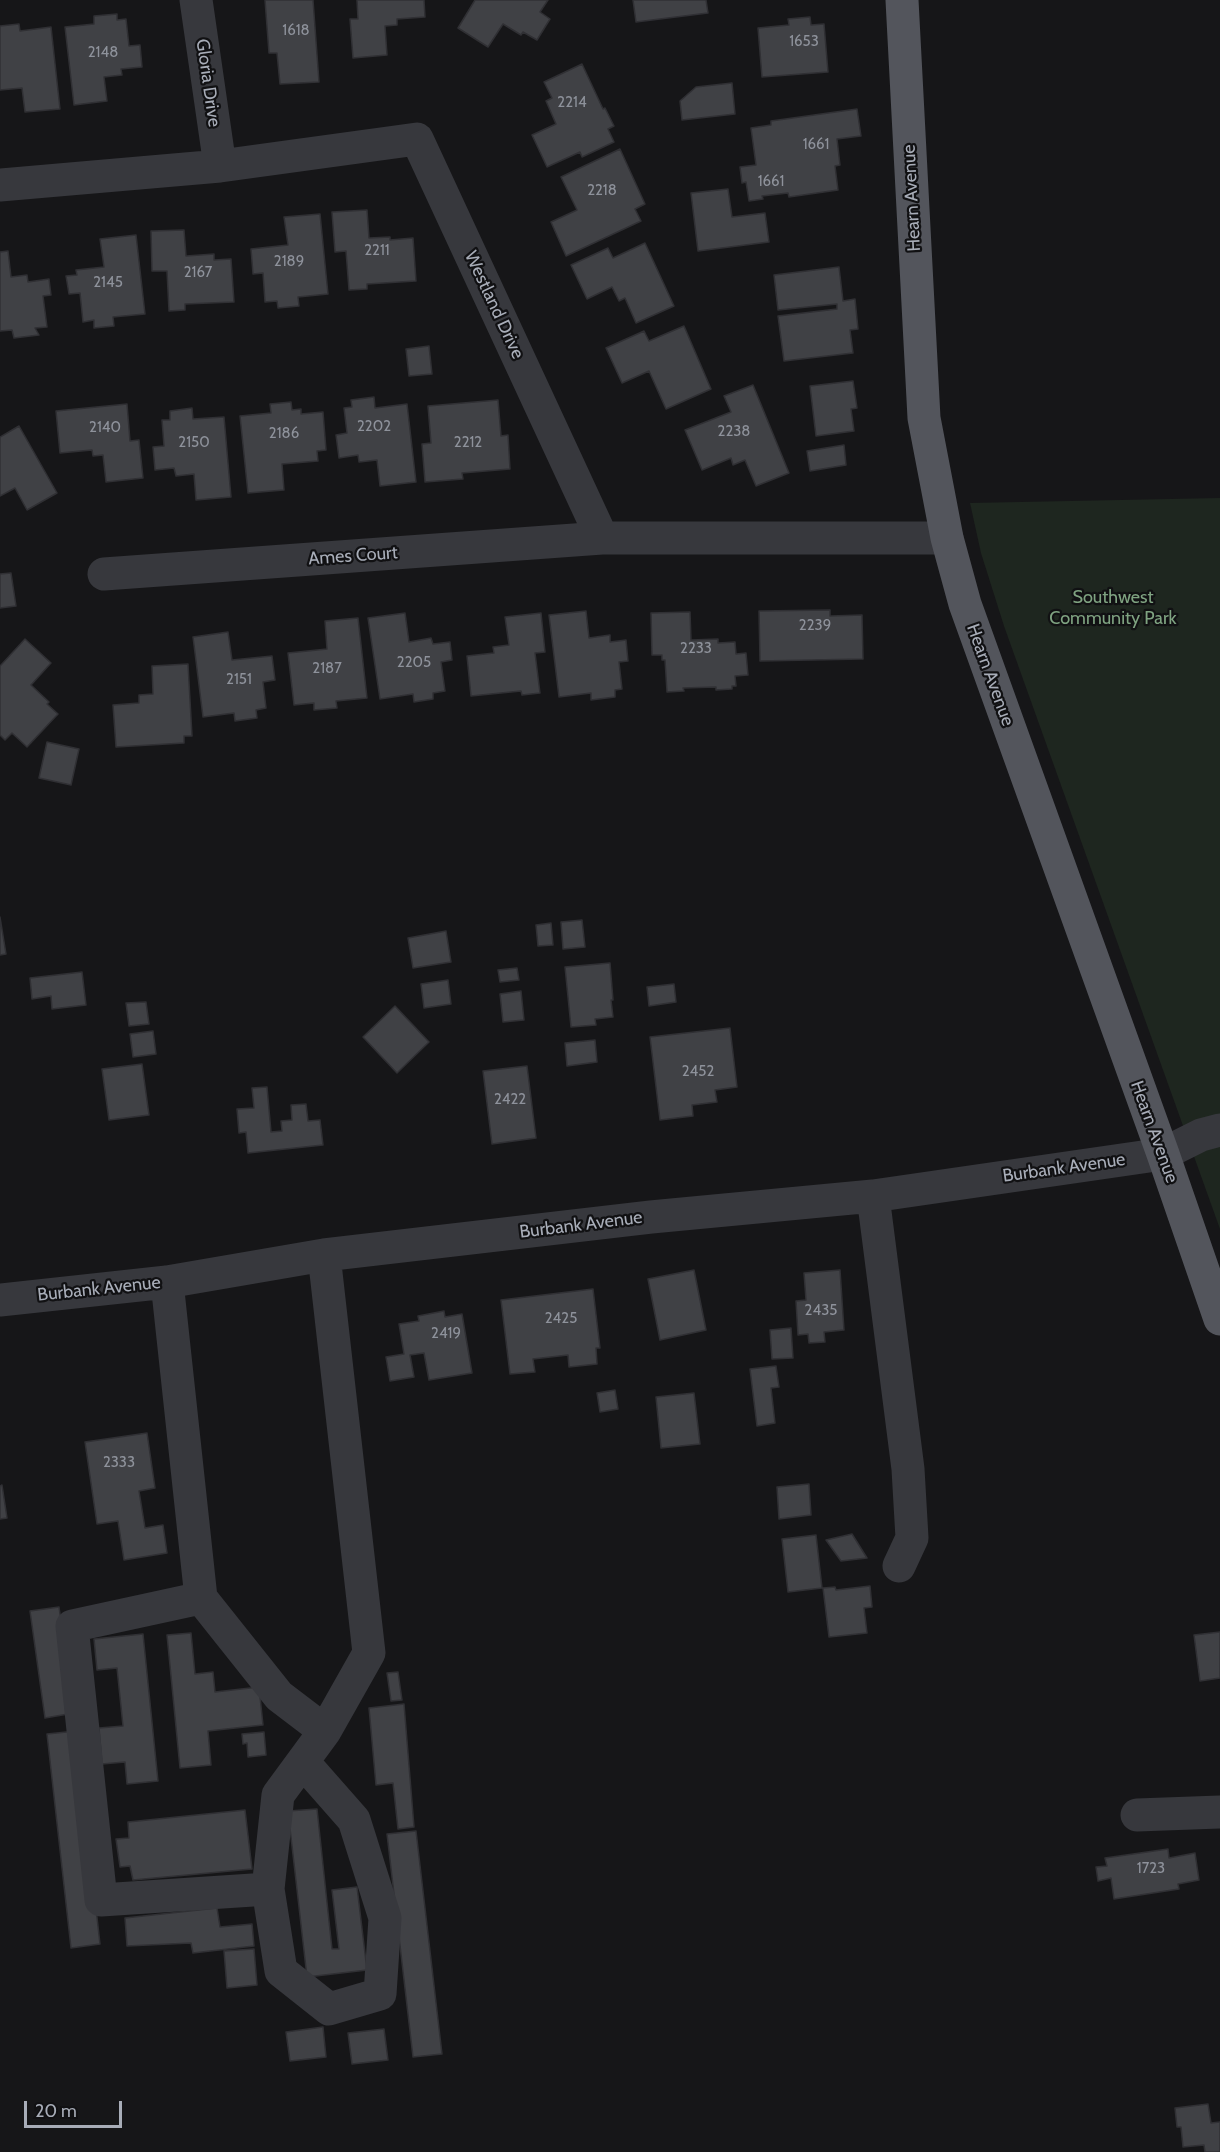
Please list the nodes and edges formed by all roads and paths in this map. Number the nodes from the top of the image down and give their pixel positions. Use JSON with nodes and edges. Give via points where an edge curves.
{"nodes":[{"id":1,"x":196,"y":0,"type":"edge"},
{"id":2,"x":902,"y":0,"type":"edge"},
{"id":3,"x":220,"y":166,"type":"junction"},
{"id":4,"x":0,"y":185,"type":"edge"},
{"id":5,"x":602,"y":538,"type":"junction"},
{"id":6,"x":947,"y":538,"type":"junction"},
{"id":7,"x":104,"y":574,"type":"dead end"},
{"id":8,"x":1220,"y":1131,"type":"edge"},
{"id":9,"x":1163,"y":1154,"type":"junction"},
{"id":10,"x":873,"y":1196,"type":"junction"},
{"id":11,"x":324,"y":1255,"type":"junction"},
{"id":12,"x":167,"y":1282,"type":"junction"},
{"id":13,"x":0,"y":1300,"type":"edge"},
{"id":14,"x":1220,"y":1319,"type":"edge"},
{"id":15,"x":899,"y":1566,"type":"dead end"},
{"id":16,"x":201,"y":1598,"type":"junction"},
{"id":17,"x":325,"y":1731,"type":"junction"},
{"id":18,"x":303,"y":1762,"type":"junction"},
{"id":19,"x":1220,"y":1812,"type":"edge"},
{"id":20,"x":1137,"y":1815,"type":"dead end"},
{"id":21,"x":268,"y":1889,"type":"junction"}],
"edges":[{"from":1,"to":3,"type":"street","name":"Gloria Drive"},
{"from":2,"to":6,"type":"main road","name":"Hearn Avenue","via":[[924,418]]},
{"from":3,"to":4,"type":"street","name":"Westland Drive"},
{"from":3,"to":5,"type":"street","name":"Westland Drive","via":[[417,139]]},
{"from":5,"to":6,"type":"street"},
{"from":5,"to":7,"type":"street","name":"Ames Court"},
{"from":6,"to":9,"type":"main road","name":"Hearn Avenue","via":[[968,614]]},
{"from":8,"to":9,"type":"street","name":"Burbank Avenue","via":[[1201,1135]]},
{"from":9,"to":10,"type":"street","name":"Burbank Avenue"},
{"from":9,"to":14,"type":"main road","name":"Hearn Avenue"},
{"from":10,"to":11,"type":"street","name":"Burbank Avenue"},
{"from":10,"to":15,"type":"street","via":[[908,1469],[912,1538]]},
{"from":11,"to":12,"type":"street","name":"Burbank Avenue"},
{"from":11,"to":17,"type":"street","via":[[369,1653]]},
{"from":12,"to":13,"type":"street","name":"Burbank Avenue"},
{"from":12,"to":16,"type":"street"},
{"from":16,"to":17,"type":"street","via":[[279,1696]]},
{"from":16,"to":21,"type":"street","via":[[72,1626],[101,1900]]},
{"from":17,"to":18,"type":"street"},
{"from":18,"to":21,"type":"street","via":[[278,1795]]},
{"from":18,"to":21,"type":"street","via":[[354,1820],[385,1918],[380,1994],[329,2008],[281,1971]]},
{"from":19,"to":20,"type":"street"}]}
